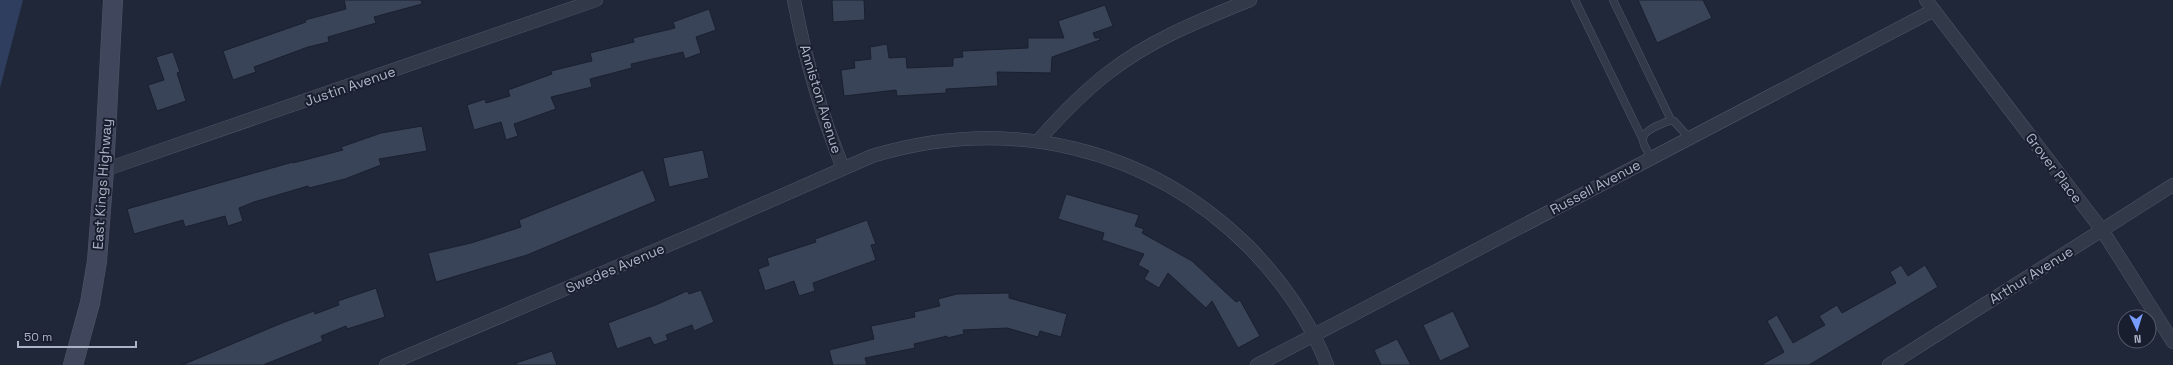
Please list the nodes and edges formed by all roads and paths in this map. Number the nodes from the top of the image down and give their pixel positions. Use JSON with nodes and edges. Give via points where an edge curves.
{"nodes":[{"id":1,"x":113,"y":0,"type":"edge"},
{"id":2,"x":596,"y":0,"type":"edge"},
{"id":3,"x":794,"y":0,"type":"edge"},
{"id":4,"x":1250,"y":0,"type":"edge"},
{"id":5,"x":1575,"y":0,"type":"edge"},
{"id":6,"x":1613,"y":0,"type":"edge"},
{"id":7,"x":1930,"y":5,"type":"edge"},
{"id":8,"x":1671,"y":120,"type":"junction"},
{"id":9,"x":1689,"y":138,"type":"junction"},
{"id":10,"x":1643,"y":140,"type":"junction"},
{"id":11,"x":1038,"y":141,"type":"junction"},
{"id":12,"x":1651,"y":157,"type":"junction"},
{"id":13,"x":843,"y":168,"type":"junction"},
{"id":14,"x":104,"y":170,"type":"junction"},
{"id":15,"x":2173,"y":185,"type":"edge"},
{"id":16,"x":2102,"y":230,"type":"junction"},
{"id":17,"x":1313,"y":336,"type":"junction"},
{"id":18,"x":2173,"y":342,"type":"edge"},
{"id":19,"x":71,"y":362,"type":"edge"},
{"id":20,"x":386,"y":365,"type":"edge"},
{"id":21,"x":1257,"y":365,"type":"edge"},
{"id":22,"x":1327,"y":365,"type":"edge"},
{"id":23,"x":1889,"y":365,"type":"edge"}],
"edges":[{"from":1,"to":14,"type":"main road","name":"East Kings Highway"},
{"from":2,"to":14,"type":"street","name":"Justin Avenue"},
{"from":3,"to":13,"type":"street","name":"Anniston Avenue","via":[[814,84]]},
{"from":4,"to":11,"type":"street","via":[[1170,34],[1128,58],[1085,91]]},
{"from":5,"to":10,"type":"lane"},
{"from":6,"to":8,"type":"lane"},
{"from":7,"to":9,"type":"street","name":"Russell Avenue"},
{"from":7,"to":16,"type":"street","name":"Grover Place"},
{"from":8,"to":9,"type":"lane","via":[[1677,121]]},
{"from":8,"to":10,"type":"lane","via":[[1647,130]]},
{"from":9,"to":12,"type":"street","name":"Russell Avenue"},
{"from":10,"to":12,"type":"lane","via":[[1643,145]]},
{"from":11,"to":13,"type":"street","name":"Anniston Avenue","via":[[985,137],[940,141],[895,149]]},
{"from":11,"to":17,"type":"street","name":"Anniston Avenue","via":[[1068,146],[1112,159],[1154,177],[1194,201],[1230,229],[1262,261],[1291,298]]},
{"from":12,"to":17,"type":"street","name":"Russell Avenue"},
{"from":13,"to":20,"type":"street","name":"Swedes Avenue"},
{"from":14,"to":19,"type":"main road","name":"East Kings Highway","via":[[94,283]]},
{"from":15,"to":16,"type":"street","name":"Arthur Avenue"},
{"from":16,"to":18,"type":"street","name":"Grover Place"},
{"from":16,"to":23,"type":"street","name":"Arthur Avenue"},
{"from":17,"to":21,"type":"street","name":"Russell Avenue"},
{"from":17,"to":22,"type":"street","name":"Anniston Avenue"}]}
